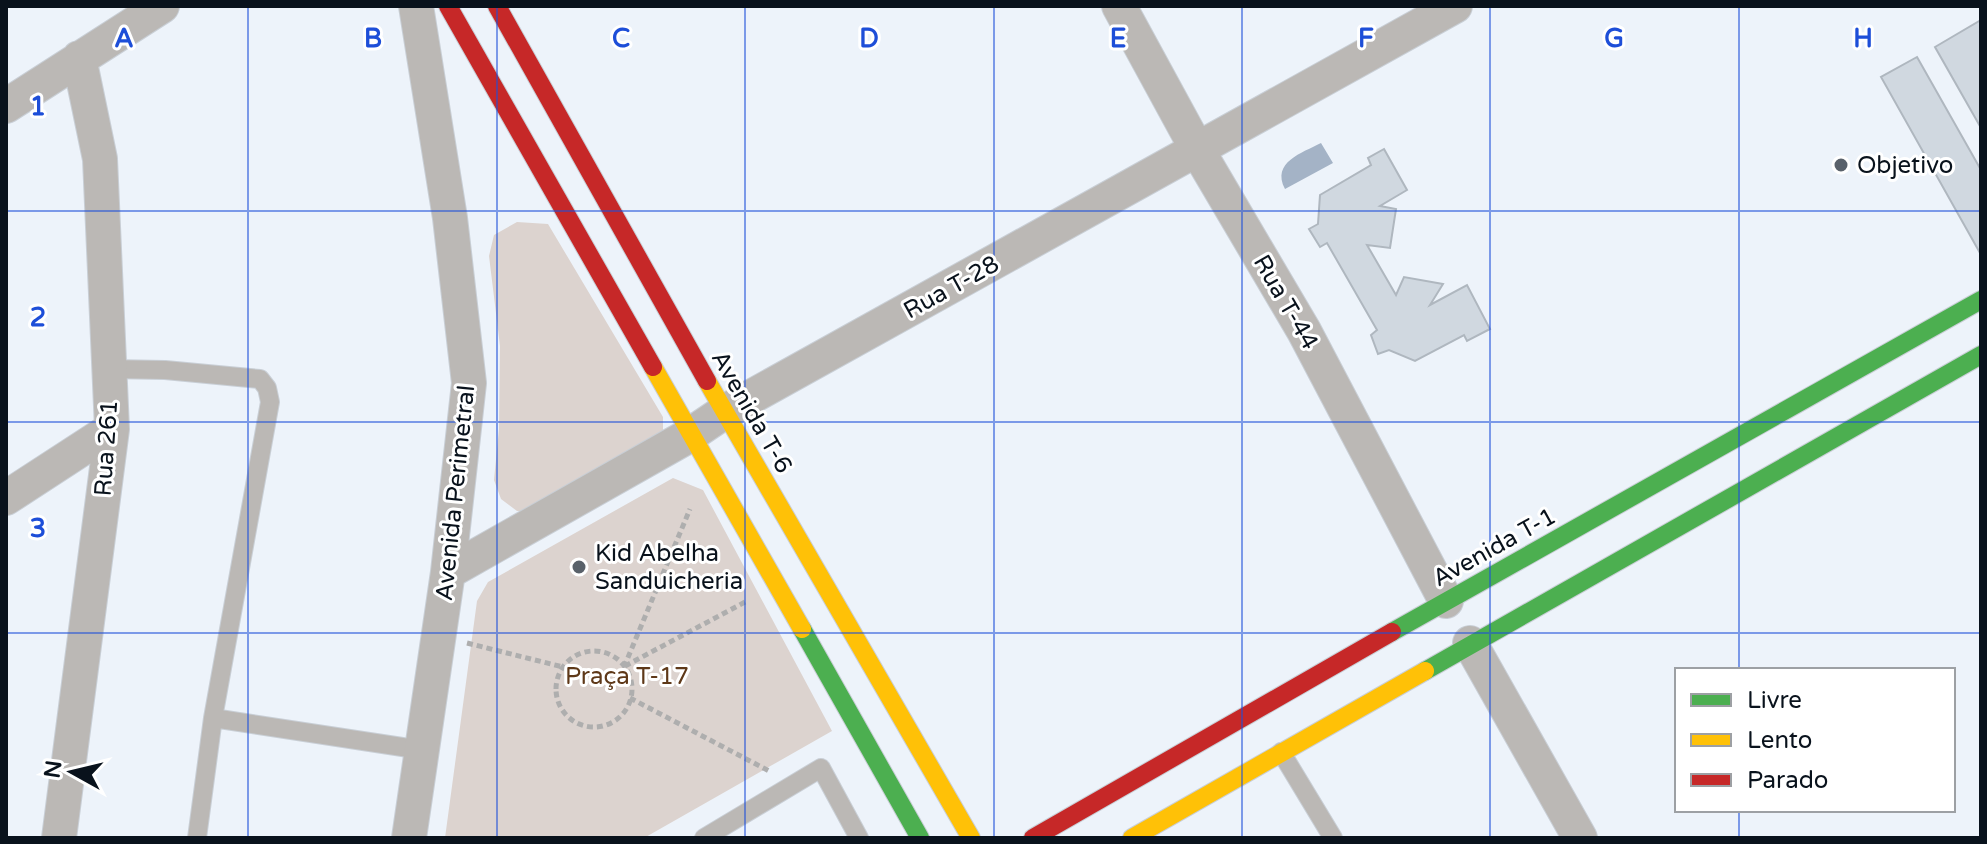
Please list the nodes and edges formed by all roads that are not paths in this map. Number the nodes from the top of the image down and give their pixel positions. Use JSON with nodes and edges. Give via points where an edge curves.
{"nodes":[{"id":1,"x":162,"y":6,"type":"edge"},
{"id":2,"x":416,"y":6,"type":"edge"},
{"id":3,"x":448,"y":6,"type":"edge"},
{"id":4,"x":497,"y":6,"type":"edge"},
{"id":5,"x":1119,"y":6,"type":"edge"},
{"id":6,"x":1455,"y":6,"type":"edge"},
{"id":7,"x":79,"y":58,"type":"junction"},
{"id":8,"x":6,"y":106,"type":"edge"},
{"id":9,"x":1198,"y":151,"type":"junction"},
{"id":10,"x":1981,"y":300,"type":"edge"},
{"id":11,"x":1981,"y":355,"type":"edge"},
{"id":12,"x":109,"y":369,"type":"junction"},
{"id":13,"x":724,"y":412,"type":"junction"},
{"id":14,"x":112,"y":429,"type":"junction"},
{"id":15,"x":690,"y":435,"type":"junction"},
{"id":16,"x":6,"y":498,"type":"edge"},
{"id":17,"x":448,"y":572,"type":"junction"},
{"id":18,"x":1446,"y":601,"type":"junction"},
{"id":19,"x":1470,"y":643,"type":"junction"},
{"id":20,"x":213,"y":718,"type":"junction"},
{"id":21,"x":422,"y":750,"type":"junction"},
{"id":22,"x":1281,"y":752,"type":"junction"},
{"id":23,"x":59,"y":838,"type":"edge"},
{"id":24,"x":197,"y":838,"type":"edge"},
{"id":25,"x":409,"y":838,"type":"edge"},
{"id":26,"x":704,"y":838,"type":"edge"},
{"id":27,"x":859,"y":838,"type":"edge"},
{"id":28,"x":920,"y":838,"type":"edge"},
{"id":29,"x":971,"y":838,"type":"edge"},
{"id":30,"x":1033,"y":838,"type":"edge"},
{"id":31,"x":1132,"y":838,"type":"edge"},
{"id":32,"x":1333,"y":838,"type":"edge"},
{"id":33,"x":1580,"y":838,"type":"edge"}],
"edges":[{"from":1,"to":7,"type":"street"},
{"from":2,"to":17,"type":"street","name":"Avenida Perimetral","via":[[450,218],[469,383]]},
{"from":3,"to":15,"type":"street"},
{"from":4,"to":13,"type":"street","name":"Avenida T-6"},
{"from":5,"to":9,"type":"street","name":"Rua T-44"},
{"from":6,"to":9,"type":"street","name":"Rua T-28"},
{"from":7,"to":8,"type":"street"},
{"from":7,"to":12,"type":"street","name":"Rua 261","via":[[100,159]]},
{"from":9,"to":13,"type":"street","name":"Rua T-28"},
{"from":9,"to":18,"type":"street","name":"Rua T-44","via":[[1304,331]]},
{"from":10,"to":18,"type":"street","name":"Avenida T-1"},
{"from":11,"to":19,"type":"street"},
{"from":12,"to":14,"type":"street","name":"Rua 261"},
{"from":12,"to":20,"type":"lane","via":[[260,379],[267,388],[270,402]]},
{"from":13,"to":15,"type":"street","name":"Rua T-28"},
{"from":13,"to":29,"type":"street","name":"Avenida T-6"},
{"from":14,"to":16,"type":"street"},
{"from":14,"to":23,"type":"street","name":"Rua 261"},
{"from":15,"to":17,"type":"street","name":"Rua T-28"},
{"from":15,"to":28,"type":"street"},
{"from":17,"to":21,"type":"street","name":"Avenida Perimetral"},
{"from":18,"to":30,"type":"street","name":"Avenida T-1"},
{"from":19,"to":22,"type":"street"},
{"from":19,"to":33,"type":"street"},
{"from":20,"to":21,"type":"lane"},
{"from":20,"to":24,"type":"lane"},
{"from":21,"to":25,"type":"street","name":"Avenida Perimetral"},
{"from":22,"to":31,"type":"street"},
{"from":22,"to":32,"type":"lane"},
{"from":26,"to":27,"type":"lane","via":[[821,768]]}]}
